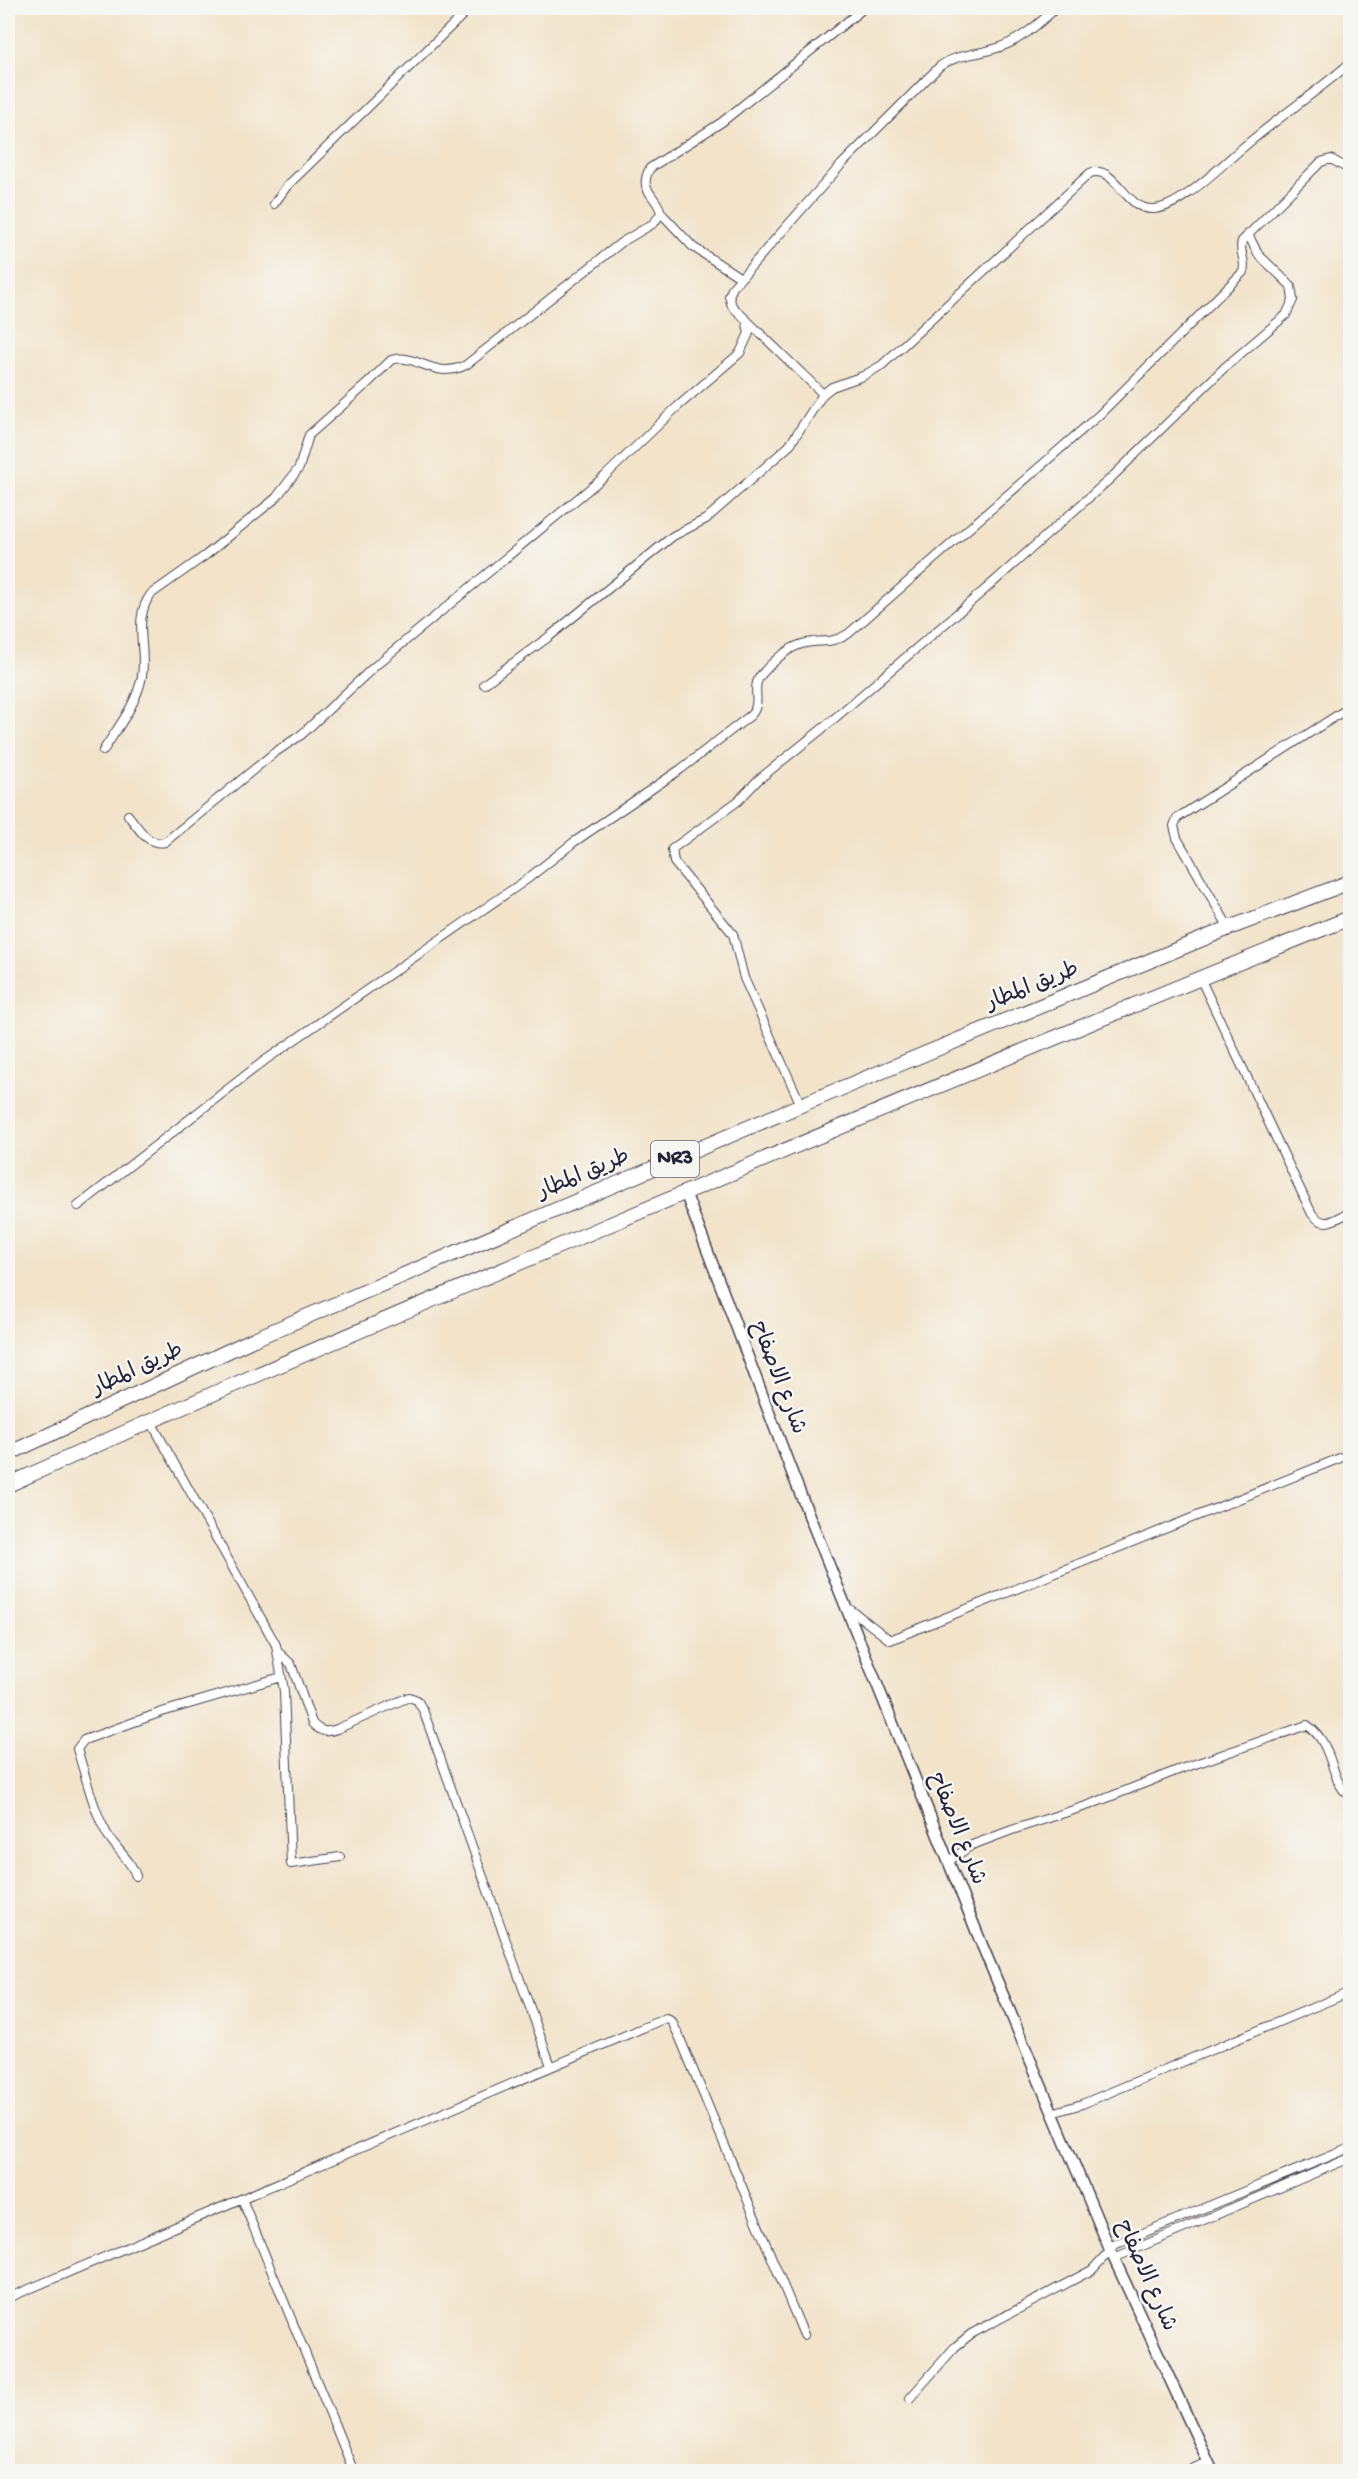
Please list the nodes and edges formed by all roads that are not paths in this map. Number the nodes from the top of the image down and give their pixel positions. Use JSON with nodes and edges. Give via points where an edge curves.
{"nodes":[{"id":1,"x":470,"y":8,"type":"edge"},
{"id":2,"x":864,"y":8,"type":"edge"},
{"id":3,"x":1056,"y":8,"type":"edge"},
{"id":4,"x":1350,"y":63,"type":"edge"},
{"id":5,"x":1350,"y":170,"type":"edge"},
{"id":6,"x":274,"y":204,"type":"dead end"},
{"id":7,"x":661,"y":213,"type":"junction"},
{"id":8,"x":1248,"y":234,"type":"junction"},
{"id":9,"x":741,"y":278,"type":"junction"},
{"id":10,"x":746,"y":319,"type":"junction"},
{"id":11,"x":823,"y":394,"type":"junction"},
{"id":12,"x":484,"y":684,"type":"dead end"},
{"id":13,"x":1350,"y":707,"type":"edge"},
{"id":14,"x":103,"y":751,"type":"dead end"},
{"id":15,"x":128,"y":815,"type":"dead end"},
{"id":16,"x":1350,"y":882,"type":"edge"},
{"id":17,"x":1350,"y":918,"type":"edge"},
{"id":18,"x":1229,"y":928,"type":"junction"},
{"id":19,"x":1200,"y":978,"type":"junction"},
{"id":20,"x":801,"y":1105,"type":"junction"},
{"id":21,"x":685,"y":1192,"type":"junction"},
{"id":22,"x":78,"y":1206,"type":"dead end"},
{"id":23,"x":1350,"y":1213,"type":"edge"},
{"id":24,"x":150,"y":1420,"type":"junction"},
{"id":25,"x":8,"y":1454,"type":"edge"},
{"id":26,"x":1350,"y":1455,"type":"edge"},
{"id":27,"x":8,"y":1485,"type":"edge"},
{"id":28,"x":846,"y":1607,"type":"junction"},
{"id":29,"x":277,"y":1651,"type":"junction"},
{"id":30,"x":281,"y":1677,"type":"junction"},
{"id":31,"x":1350,"y":1796,"type":"edge"},
{"id":32,"x":340,"y":1857,"type":"dead end"},
{"id":33,"x":949,"y":1860,"type":"junction"},
{"id":34,"x":136,"y":1876,"type":"dead end"},
{"id":35,"x":1350,"y":1992,"type":"edge"},
{"id":36,"x":551,"y":2066,"type":"junction"},
{"id":37,"x":1052,"y":2113,"type":"junction"},
{"id":38,"x":1350,"y":2148,"type":"edge"},
{"id":39,"x":1350,"y":2158,"type":"edge"},
{"id":40,"x":242,"y":2199,"type":"junction"},
{"id":41,"x":1111,"y":2252,"type":"junction"},
{"id":42,"x":8,"y":2298,"type":"edge"},
{"id":43,"x":804,"y":2335,"type":"dead end"},
{"id":44,"x":910,"y":2398,"type":"dead end"},
{"id":45,"x":1211,"y":2467,"type":"edge"},
{"id":46,"x":354,"y":2472,"type":"edge"},
{"id":47,"x":1184,"y":2472,"type":"edge"}],
"edges":[{"from":1,"to":6,"type":"street","via":[[287,186]]},
{"from":2,"to":7,"type":"street","via":[[722,122],[650,168],[646,187]]},
{"from":3,"to":9,"type":"street","via":[[1016,40],[955,57],[940,66],[841,165]]},
{"from":4,"to":11,"type":"street","via":[[1205,180],[1163,207],[1149,209],[1136,205],[1106,173],[1090,173],[882,365]]},
{"from":5,"to":8,"type":"street","via":[[1332,159],[1321,162]]},
{"from":7,"to":9,"type":"street","via":[[693,247]]},
{"from":7,"to":14,"type":"street","via":[[657,220],[612,250],[466,365],[444,370],[407,359],[391,360],[314,429],[306,441],[299,468],[276,498],[146,600],[141,616],[144,661],[140,686]]},
{"from":8,"to":20,"type":"street","via":[[1257,255],[1291,286],[1293,300],[1286,315],[997,579],[738,801],[672,849],[674,862],[733,934],[744,978]]},
{"from":8,"to":22,"type":"street","via":[[1240,247],[1244,272],[1206,311],[1098,415],[848,634],[830,642],[796,646],[777,661],[757,681],[758,704],[751,715],[526,880],[264,1061]]},
{"from":9,"to":10,"type":"street","via":[[729,296],[732,306]]},
{"from":10,"to":11,"type":"street"},
{"from":10,"to":15,"type":"street","via":[[747,341],[740,353],[583,495],[375,666],[301,735],[165,842],[149,840]]},
{"from":11,"to":12,"type":"street","via":[[789,447],[706,519],[673,536]]},
{"from":13,"to":18,"type":"street","via":[[1177,818],[1177,838]]},
{"from":16,"to":18,"type":"highway","name":"طريق المطار","number":"NR3"},
{"from":17,"to":19,"type":"highway","number":"NR3"},
{"from":18,"to":20,"type":"highway","name":"طريق المطار","number":"NR3"},
{"from":19,"to":21,"type":"highway","number":"NR3"},
{"from":19,"to":23,"type":"street","via":[[1312,1214],[1325,1223]]},
{"from":20,"to":25,"type":"highway","name":"طريق المطار","number":"NR3","via":[[254,1339]]},
{"from":21,"to":24,"type":"highway","number":"NR3"},
{"from":21,"to":28,"type":"street","name":"شارع الاصفاح"},
{"from":24,"to":27,"type":"highway","number":"NR3"},
{"from":24,"to":29,"type":"street"},
{"from":26,"to":28,"type":"street","via":[[890,1640]]},
{"from":28,"to":33,"type":"street","name":"شارع الاصفاح"},
{"from":29,"to":30,"type":"street"},
{"from":29,"to":36,"type":"street","via":[[291,1664],[312,1724],[318,1730],[337,1729],[410,1697],[417,1700]]},
{"from":30,"to":32,"type":"street","via":[[291,1864]]},
{"from":30,"to":34,"type":"street","via":[[162,1712],[84,1740],[77,1749],[102,1822],[120,1854],[132,1864]]},
{"from":31,"to":33,"type":"street","via":[[1343,1791],[1324,1742],[1307,1725],[972,1845]]},
{"from":33,"to":37,"type":"street","name":"شارع الاصفاح"},
{"from":35,"to":37,"type":"street"},
{"from":36,"to":40,"type":"street"},
{"from":36,"to":43,"type":"street","via":[[663,2018],[672,2022]]},
{"from":37,"to":41,"type":"street","name":"شارع الاصفاح"},
{"from":38,"to":41,"type":"street"},
{"from":39,"to":41,"type":"street"},
{"from":40,"to":42,"type":"street"},
{"from":40,"to":46,"type":"street"},
{"from":41,"to":44,"type":"street","via":[[1092,2270],[971,2334]]},
{"from":41,"to":45,"type":"street","name":"شارع الاصفاح"},
{"from":45,"to":47,"type":"street"}]}
